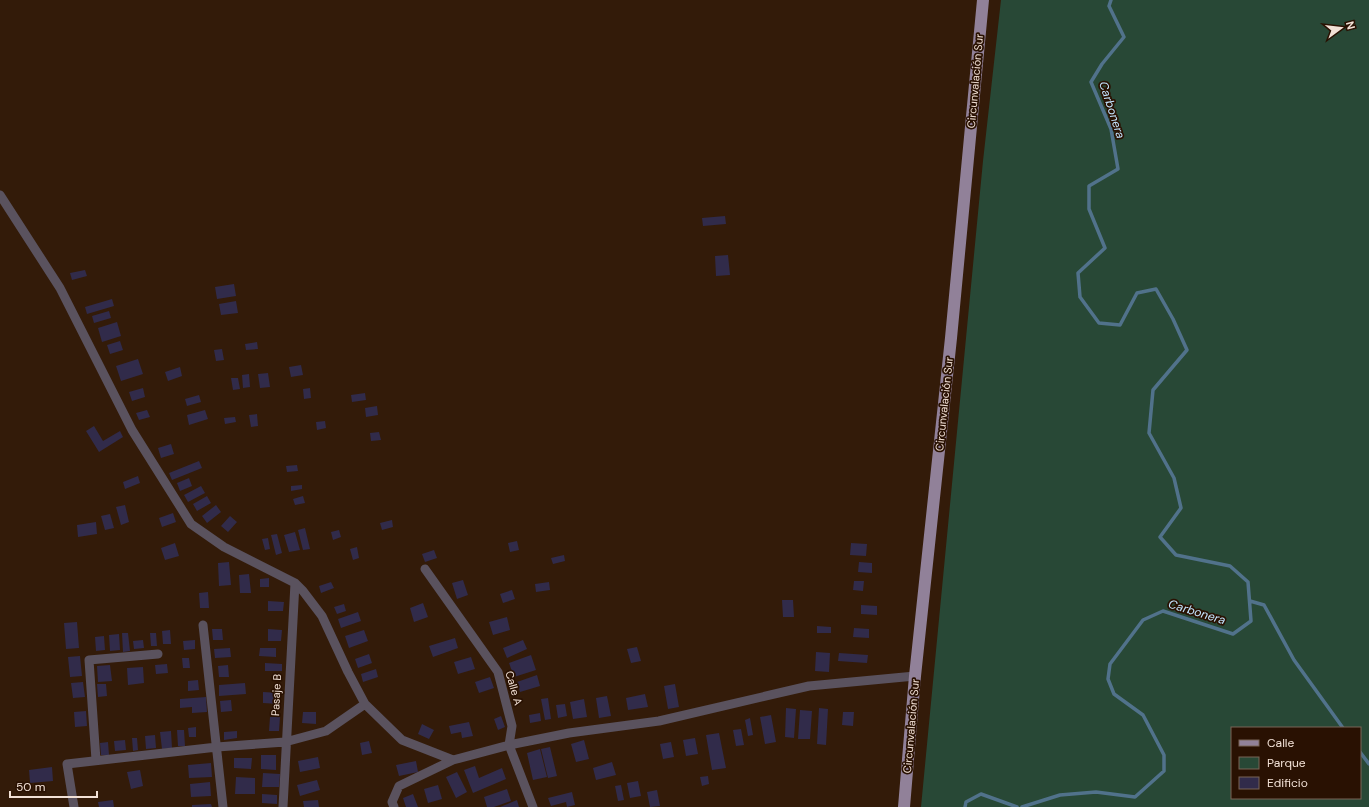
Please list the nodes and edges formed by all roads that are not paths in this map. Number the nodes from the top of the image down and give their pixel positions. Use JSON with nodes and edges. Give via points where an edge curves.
{"nodes":[{"id":1,"x":983,"y":0,"type":"edge"},
{"id":2,"x":0,"y":195,"type":"edge"},
{"id":3,"x":425,"y":569,"type":"dead end"},
{"id":4,"x":295,"y":584,"type":"junction"},
{"id":5,"x":203,"y":625,"type":"dead end"},
{"id":6,"x":158,"y":654,"type":"dead end"},
{"id":7,"x":915,"y":676,"type":"junction"},
{"id":8,"x":365,"y":704,"type":"junction"},
{"id":9,"x":286,"y":742,"type":"junction"},
{"id":10,"x":509,"y":745,"type":"junction"},
{"id":11,"x":216,"y":747,"type":"junction"},
{"id":12,"x":96,"y":760,"type":"junction"},
{"id":13,"x":453,"y":760,"type":"junction"},
{"id":14,"x":393,"y":804,"type":"edge"},
{"id":15,"x":74,"y":807,"type":"edge"},
{"id":16,"x":223,"y":807,"type":"edge"},
{"id":17,"x":283,"y":807,"type":"edge"},
{"id":18,"x":534,"y":807,"type":"edge"},
{"id":19,"x":904,"y":807,"type":"edge"}],
"edges":[{"from":1,"to":7,"type":"main road","name":"Circunvalación Sur"},
{"from":2,"to":4,"type":"street","via":[[60,288],[132,430],[191,524],[224,547]]},
{"from":3,"to":10,"type":"street","name":"Calle A","via":[[498,672],[512,726]]},
{"from":4,"to":8,"type":"street","via":[[322,616]]},
{"from":4,"to":9,"type":"street","name":"Pasaje B"},
{"from":5,"to":11,"type":"street"},
{"from":6,"to":12,"type":"street","via":[[90,660]]},
{"from":7,"to":10,"type":"street","via":[[809,686],[659,722],[569,733]]},
{"from":7,"to":19,"type":"main road","name":"Circunvalación Sur"},
{"from":8,"to":9,"type":"street","via":[[326,731]]},
{"from":8,"to":13,"type":"street","via":[[402,740]]},
{"from":9,"to":11,"type":"street"},
{"from":9,"to":17,"type":"street","name":"Pasaje B"},
{"from":10,"to":13,"type":"street"},
{"from":10,"to":18,"type":"street"},
{"from":11,"to":12,"type":"street"},
{"from":11,"to":16,"type":"street"},
{"from":12,"to":15,"type":"street","via":[[67,764]]},
{"from":13,"to":14,"type":"street","via":[[399,786]]}]}
